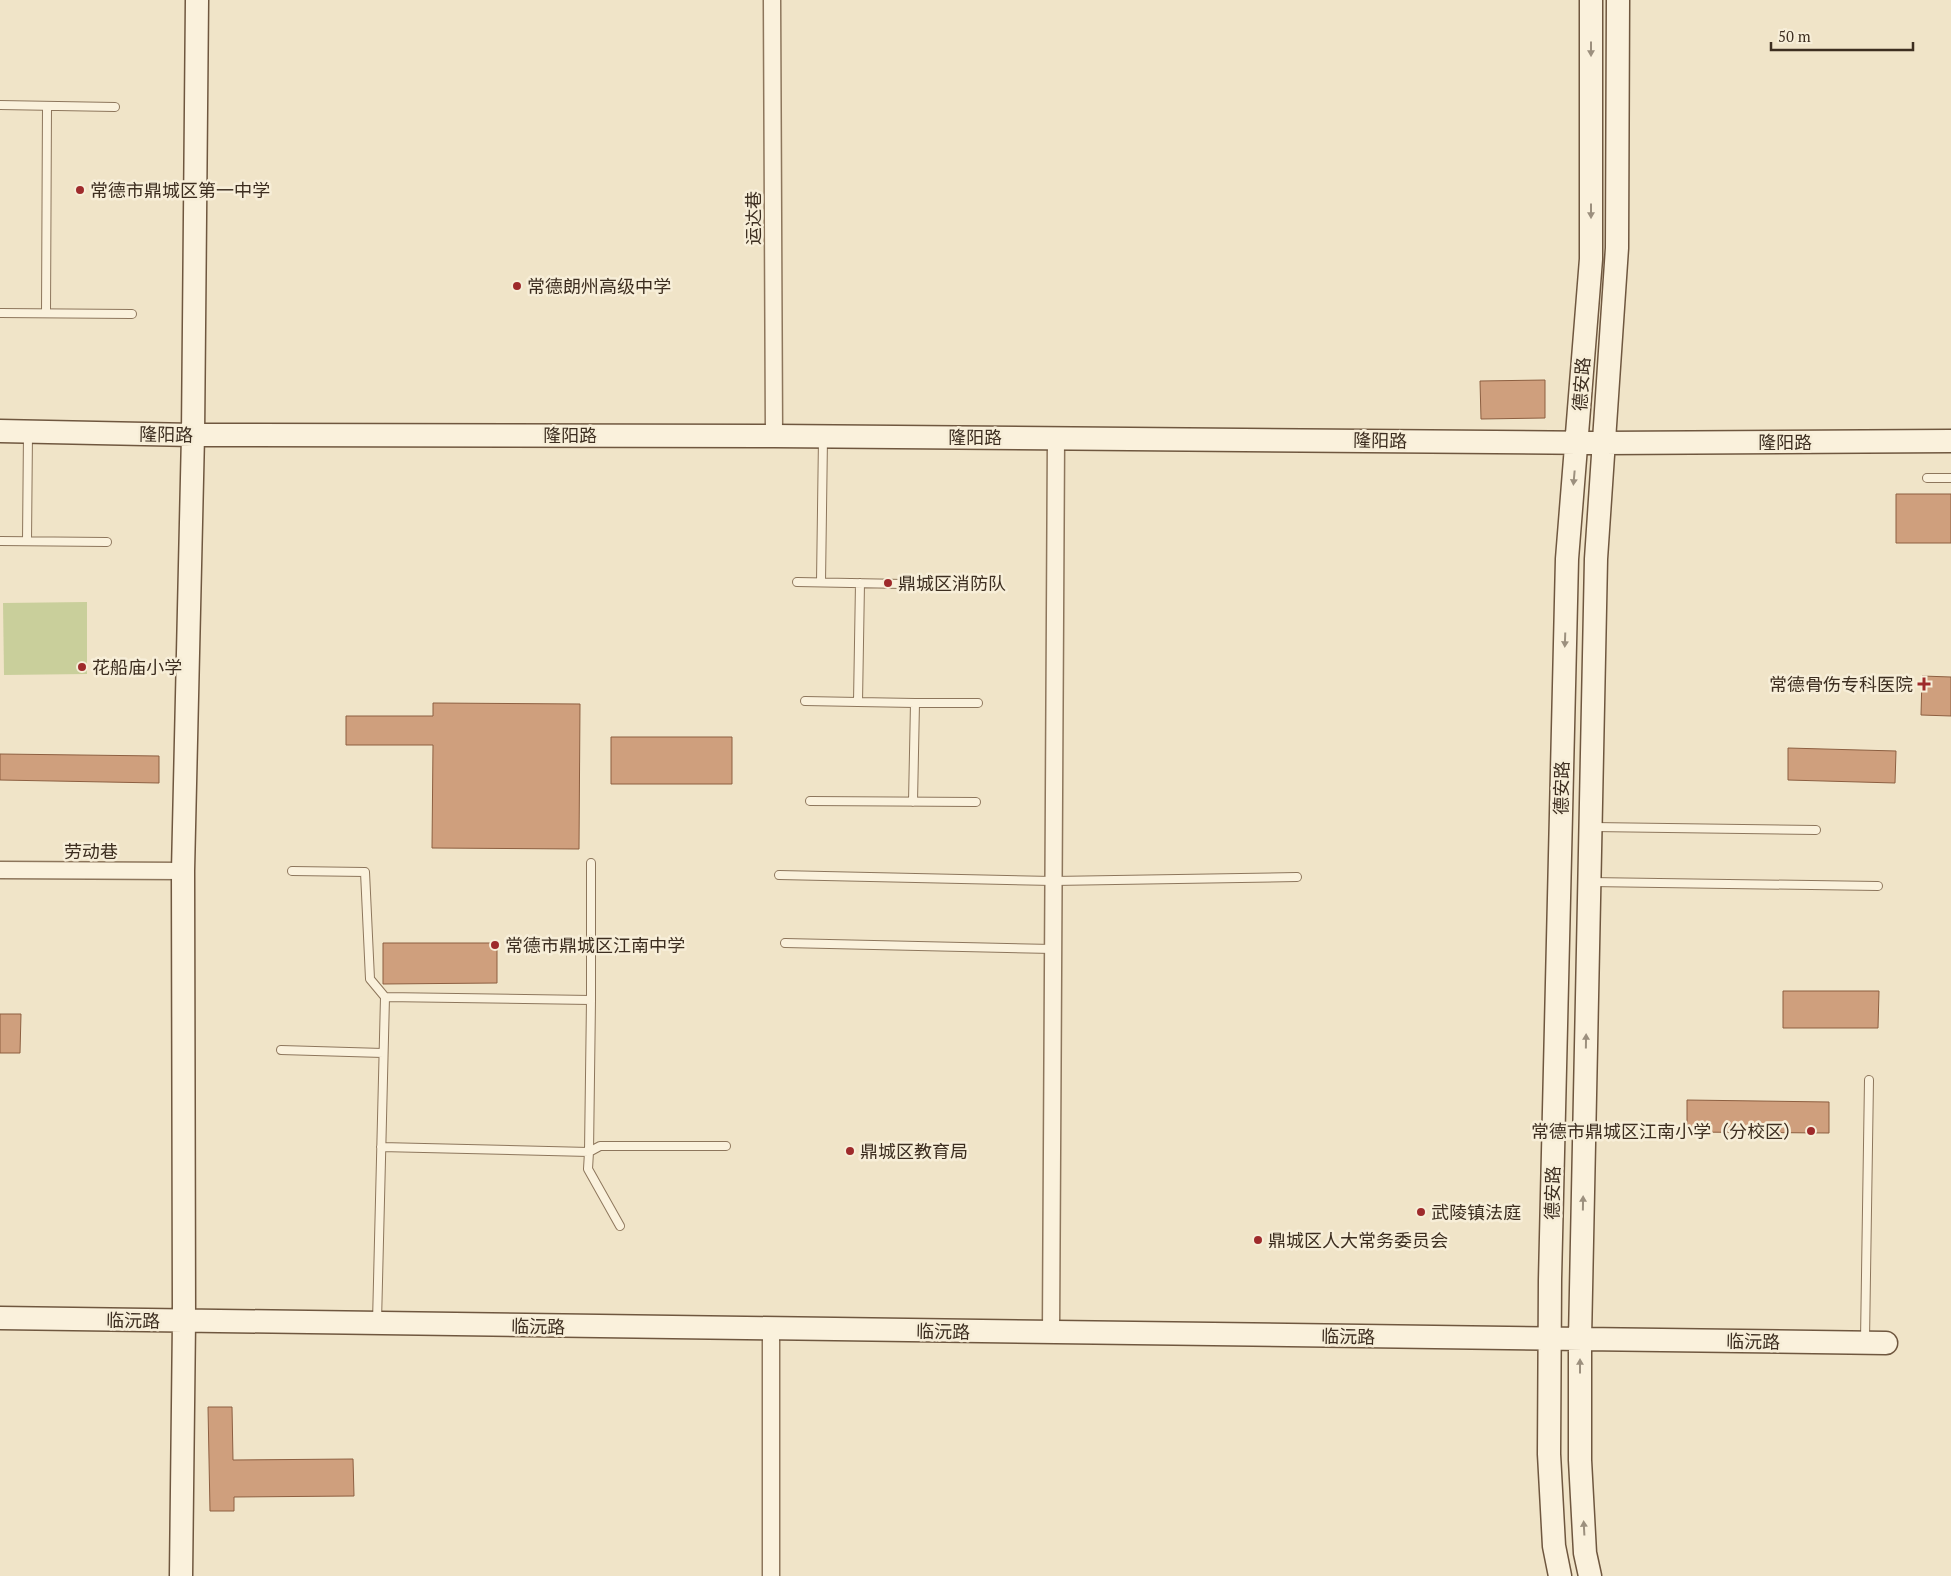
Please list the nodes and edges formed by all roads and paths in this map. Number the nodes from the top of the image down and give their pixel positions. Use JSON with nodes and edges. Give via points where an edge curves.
{"nodes":[{"id":1,"x":197,"y":0,"type":"edge"},
{"id":2,"x":772,"y":0,"type":"edge"},
{"id":3,"x":1590,"y":0,"type":"edge"},
{"id":4,"x":1618,"y":0,"type":"edge"},
{"id":5,"x":0,"y":105,"type":"edge"},
{"id":6,"x":47,"y":106,"type":"junction"},
{"id":7,"x":115,"y":107,"type":"dead end"},
{"id":8,"x":0,"y":313,"type":"edge"},
{"id":9,"x":46,"y":313,"type":"junction"},
{"id":10,"x":132,"y":314,"type":"dead end"},
{"id":11,"x":0,"y":431,"type":"edge"},
{"id":12,"x":28,"y":431,"type":"junction"},
{"id":13,"x":193,"y":435,"type":"junction"},
{"id":14,"x":774,"y":436,"type":"junction"},
{"id":15,"x":823,"y":436,"type":"junction"},
{"id":16,"x":1056,"y":437,"type":"junction"},
{"id":17,"x":1951,"y":441,"type":"edge"},
{"id":18,"x":1576,"y":442,"type":"junction"},
{"id":19,"x":1603,"y":442,"type":"junction"},
{"id":20,"x":1927,"y":478,"type":"dead end"},
{"id":21,"x":1951,"y":478,"type":"edge"},
{"id":22,"x":0,"y":541,"type":"edge"},
{"id":23,"x":27,"y":541,"type":"junction"},
{"id":24,"x":107,"y":542,"type":"dead end"},
{"id":25,"x":797,"y":582,"type":"dead end"},
{"id":26,"x":821,"y":582,"type":"junction"},
{"id":27,"x":860,"y":583,"type":"junction"},
{"id":28,"x":958,"y":585,"type":"dead end"},
{"id":29,"x":805,"y":701,"type":"dead end"},
{"id":30,"x":858,"y":702,"type":"junction"},
{"id":31,"x":915,"y":703,"type":"junction"},
{"id":32,"x":978,"y":703,"type":"dead end"},
{"id":33,"x":810,"y":801,"type":"dead end"},
{"id":34,"x":913,"y":802,"type":"junction"},
{"id":35,"x":976,"y":802,"type":"dead end"},
{"id":36,"x":1591,"y":827,"type":"junction"},
{"id":37,"x":1816,"y":830,"type":"dead end"},
{"id":38,"x":591,"y":863,"type":"dead end"},
{"id":39,"x":0,"y":870,"type":"edge"},
{"id":40,"x":183,"y":871,"type":"junction"},
{"id":41,"x":292,"y":871,"type":"dead end"},
{"id":42,"x":779,"y":875,"type":"dead end"},
{"id":43,"x":1298,"y":877,"type":"dead end"},
{"id":44,"x":1053,"y":881,"type":"junction"},
{"id":45,"x":1590,"y":882,"type":"junction"},
{"id":46,"x":1878,"y":886,"type":"dead end"},
{"id":47,"x":785,"y":943,"type":"dead end"},
{"id":48,"x":1053,"y":950,"type":"junction"},
{"id":49,"x":384,"y":997,"type":"junction"},
{"id":50,"x":591,"y":1000,"type":"junction"},
{"id":51,"x":281,"y":1050,"type":"dead end"},
{"id":52,"x":383,"y":1053,"type":"junction"},
{"id":53,"x":1869,"y":1080,"type":"dead end"},
{"id":54,"x":726,"y":1146,"type":"dead end"},
{"id":55,"x":381,"y":1147,"type":"junction"},
{"id":56,"x":589,"y":1152,"type":"junction"},
{"id":57,"x":620,"y":1226,"type":"dead end"},
{"id":58,"x":0,"y":1318,"type":"edge"},
{"id":59,"x":184,"y":1321,"type":"junction"},
{"id":60,"x":377,"y":1324,"type":"junction"},
{"id":61,"x":771,"y":1329,"type":"junction"},
{"id":62,"x":1051,"y":1332,"type":"junction"},
{"id":63,"x":1549,"y":1338,"type":"junction"},
{"id":64,"x":1580,"y":1338,"type":"junction"},
{"id":65,"x":1875,"y":1342,"type":"joint"},
{"id":66,"x":1554,"y":1546,"type":"junction"},
{"id":67,"x":181,"y":1576,"type":"edge"},
{"id":68,"x":771,"y":1576,"type":"edge"},
{"id":69,"x":1554,"y":1576,"type":"edge"},
{"id":70,"x":1560,"y":1576,"type":"edge"},
{"id":71,"x":1590,"y":1576,"type":"edge"}],
"edges":[{"from":1,"to":13,"type":"street"},
{"from":2,"to":14,"type":"street","name":"运达巷"},
{"from":3,"to":18,"type":"street","name":"德安路","one_way":true,"via":[[1591,259]]},
{"from":4,"to":19,"type":"street","name":"德安路","via":[[1617,248]]},
{"from":5,"to":6,"type":"lane"},
{"from":6,"to":7,"type":"lane"},
{"from":6,"to":9,"type":"lane"},
{"from":8,"to":9,"type":"lane"},
{"from":9,"to":10,"type":"lane"},
{"from":11,"to":12,"type":"street","name":"隆阳路"},
{"from":12,"to":13,"type":"street","name":"隆阳路"},
{"from":12,"to":23,"type":"lane"},
{"from":13,"to":14,"type":"street","name":"隆阳路"},
{"from":13,"to":40,"type":"street"},
{"from":14,"to":15,"type":"street","name":"隆阳路"},
{"from":15,"to":16,"type":"street","name":"隆阳路"},
{"from":15,"to":26,"type":"lane"},
{"from":16,"to":18,"type":"street","name":"隆阳路"},
{"from":16,"to":44,"type":"street"},
{"from":17,"to":19,"type":"street","name":"隆阳路"},
{"from":18,"to":19,"type":"street","name":"隆阳路"},
{"from":18,"to":63,"type":"street","name":"德安路","one_way":true,"via":[[1567,559]]},
{"from":19,"to":36,"type":"street","name":"德安路","via":[[1596,559]]},
{"from":20,"to":21,"type":"lane"},
{"from":22,"to":23,"type":"lane"},
{"from":23,"to":24,"type":"lane"},
{"from":25,"to":26,"type":"lane"},
{"from":26,"to":27,"type":"lane"},
{"from":27,"to":28,"type":"lane"},
{"from":27,"to":30,"type":"lane"},
{"from":29,"to":30,"type":"lane"},
{"from":30,"to":31,"type":"lane"},
{"from":31,"to":32,"type":"lane"},
{"from":31,"to":34,"type":"lane"},
{"from":33,"to":34,"type":"lane"},
{"from":34,"to":35,"type":"lane"},
{"from":36,"to":37,"type":"lane"},
{"from":36,"to":45,"type":"street","name":"德安路"},
{"from":38,"to":50,"type":"lane"},
{"from":39,"to":40,"type":"street","name":"劳动巷"},
{"from":40,"to":59,"type":"street"},
{"from":41,"to":49,"type":"lane","via":[[365,872],[370,979]]},
{"from":42,"to":44,"type":"lane"},
{"from":43,"to":44,"type":"lane"},
{"from":44,"to":48,"type":"street"},
{"from":45,"to":46,"type":"lane"},
{"from":64,"to":45,"type":"street","name":"德安路","one_way":true},
{"from":47,"to":48,"type":"lane"},
{"from":48,"to":62,"type":"street"},
{"from":49,"to":50,"type":"lane"},
{"from":49,"to":52,"type":"lane"},
{"from":50,"to":56,"type":"lane"},
{"from":51,"to":52,"type":"lane"},
{"from":52,"to":55,"type":"lane"},
{"from":53,"to":65,"type":"lane"},
{"from":54,"to":56,"type":"lane","via":[[600,1146]]},
{"from":55,"to":56,"type":"lane"},
{"from":55,"to":60,"type":"lane"},
{"from":56,"to":57,"type":"lane","via":[[588,1169]]},
{"from":58,"to":59,"type":"street","name":"临沅路"},
{"from":59,"to":60,"type":"street","name":"临沅路"},
{"from":59,"to":67,"type":"street"},
{"from":60,"to":61,"type":"street","name":"临沅路"},
{"from":61,"to":62,"type":"street","name":"临沅路"},
{"from":61,"to":68,"type":"street"},
{"from":62,"to":63,"type":"street","name":"临沅路"},
{"from":63,"to":64,"type":"street","name":"临沅路"},
{"from":63,"to":66,"type":"street","name":"德安路","via":[[1549,1454]]},
{"from":64,"to":65,"type":"street","name":"临沅路"},
{"from":71,"to":64,"type":"street","name":"德安路","one_way":true,"via":[[1585,1553],[1580,1460]]},
{"from":66,"to":69,"type":"street"},
{"from":66,"to":70,"type":"street","name":"德安路"}]}
